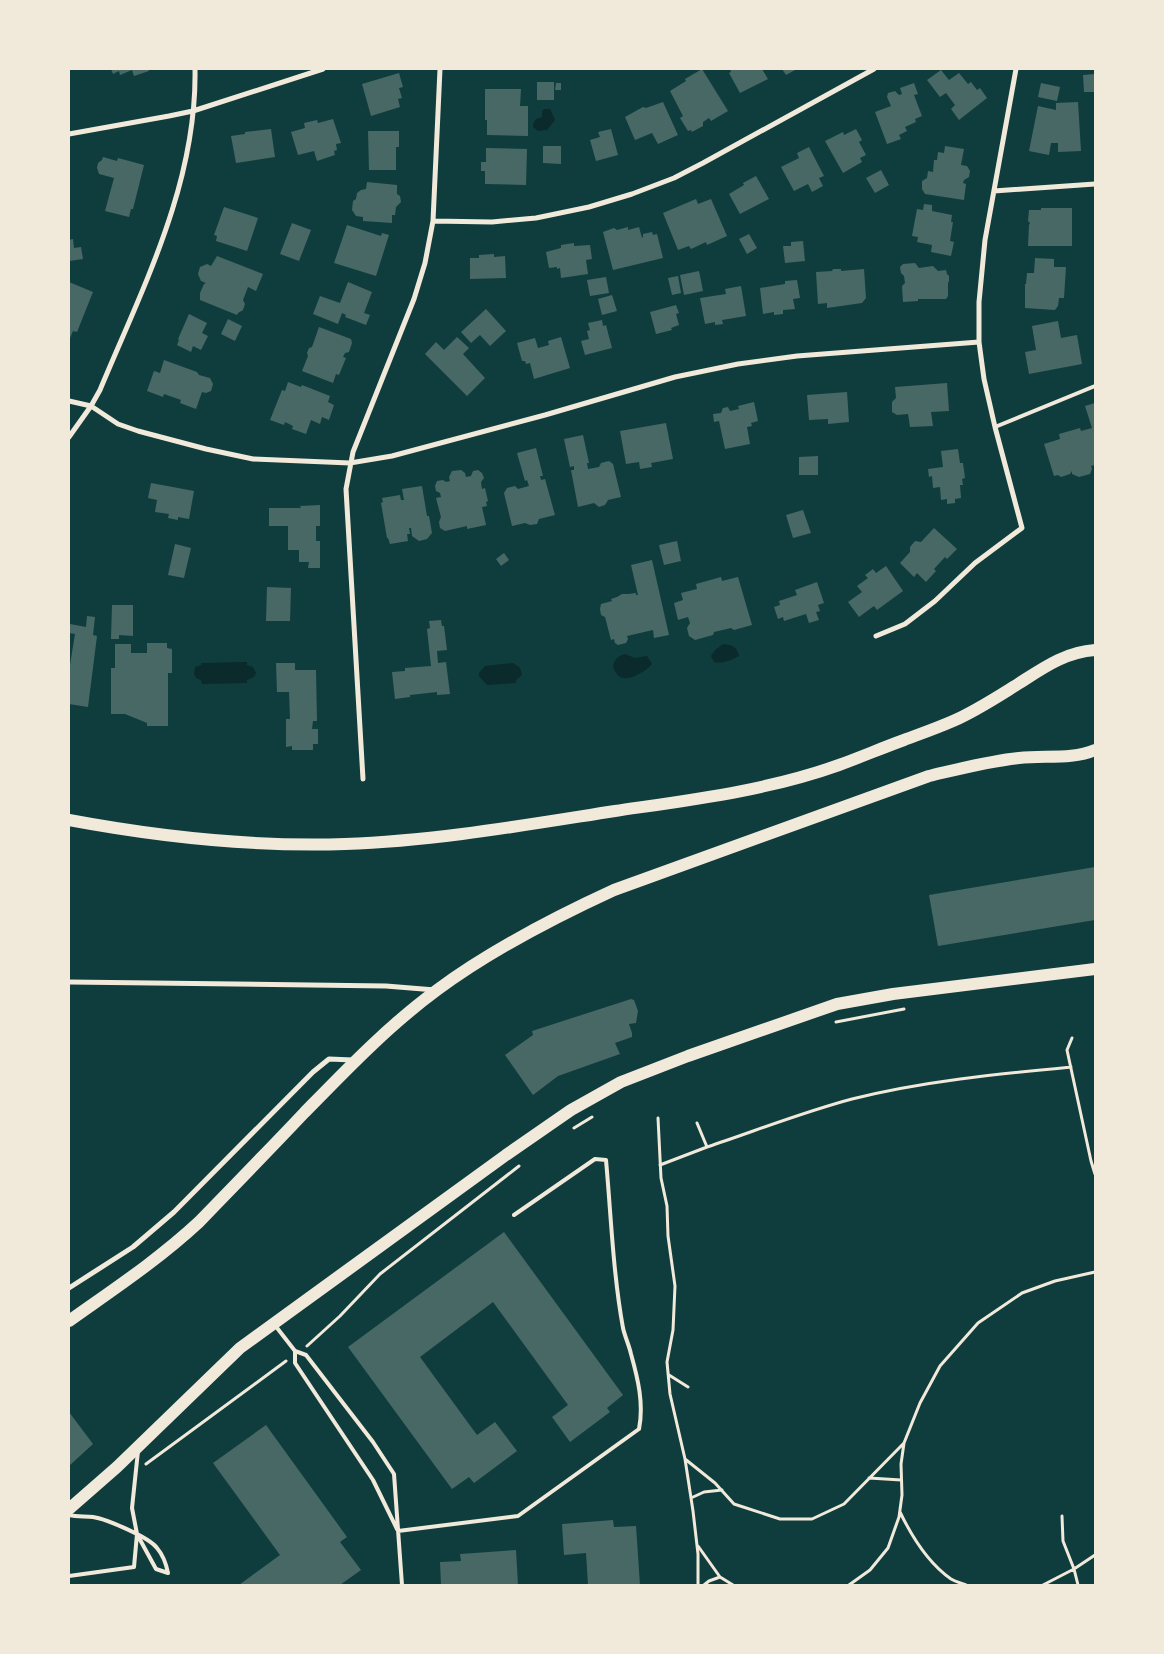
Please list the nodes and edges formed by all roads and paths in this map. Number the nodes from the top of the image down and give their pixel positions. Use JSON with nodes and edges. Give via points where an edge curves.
{"nodes":[{"id":1,"x":195,"y":69,"type":"edge"},
{"id":2,"x":323,"y":69,"type":"edge"},
{"id":3,"x":440,"y":69,"type":"edge"},
{"id":4,"x":874,"y":69,"type":"edge"},
{"id":5,"x":1016,"y":69,"type":"edge"},
{"id":6,"x":193,"y":110,"type":"junction"},
{"id":7,"x":69,"y":134,"type":"edge"},
{"id":8,"x":1095,"y":184,"type":"edge"},
{"id":9,"x":994,"y":191,"type":"junction"},
{"id":10,"x":432,"y":221,"type":"junction"},
{"id":11,"x":979,"y":342,"type":"junction"},
{"id":12,"x":1095,"y":386,"type":"edge"},
{"id":13,"x":69,"y":401,"type":"edge"},
{"id":14,"x":91,"y":406,"type":"junction"},
{"id":15,"x":994,"y":427,"type":"junction"},
{"id":16,"x":69,"y":437,"type":"edge"},
{"id":17,"x":350,"y":463,"type":"junction"},
{"id":18,"x":876,"y":636,"type":"dead end"},
{"id":19,"x":1095,"y":650,"type":"edge"},
{"id":20,"x":1095,"y":750,"type":"edge"},
{"id":21,"x":363,"y":779,"type":"dead end"},
{"id":22,"x":69,"y":820,"type":"edge"},
{"id":23,"x":1095,"y":969,"type":"edge"},
{"id":24,"x":69,"y":982,"type":"edge"},
{"id":25,"x":438,"y":990,"type":"junction"},
{"id":26,"x":1072,"y":1038,"type":"dead end"},
{"id":27,"x":356,"y":1060,"type":"junction"},
{"id":28,"x":1071,"y":1067,"type":"junction"},
{"id":29,"x":658,"y":1118,"type":"dead end"},
{"id":30,"x":697,"y":1123,"type":"dead end"},
{"id":31,"x":707,"y":1147,"type":"junction"},
{"id":32,"x":660,"y":1165,"type":"junction"},
{"id":33,"x":1095,"y":1174,"type":"edge"},
{"id":34,"x":514,"y":1215,"type":"dead end"},
{"id":35,"x":1095,"y":1272,"type":"edge"},
{"id":36,"x":69,"y":1288,"type":"edge"},
{"id":37,"x":69,"y":1321,"type":"edge"},
{"id":38,"x":274,"y":1323,"type":"junction"},
{"id":39,"x":295,"y":1352,"type":"junction"},
{"id":40,"x":668,"y":1375,"type":"junction"},
{"id":41,"x":688,"y":1387,"type":"dead end"},
{"id":42,"x":904,"y":1443,"type":"junction"},
{"id":43,"x":139,"y":1447,"type":"junction"},
{"id":44,"x":685,"y":1459,"type":"junction"},
{"id":45,"x":868,"y":1478,"type":"junction"},
{"id":46,"x":901,"y":1480,"type":"junction"},
{"id":47,"x":722,"y":1490,"type":"junction"},
{"id":48,"x":691,"y":1498,"type":"junction"},
{"id":49,"x":70,"y":1507,"type":"edge"},
{"id":50,"x":900,"y":1512,"type":"junction"},
{"id":51,"x":1062,"y":1516,"type":"dead end"},
{"id":52,"x":398,"y":1531,"type":"junction"},
{"id":53,"x":137,"y":1534,"type":"junction"},
{"id":54,"x":697,"y":1546,"type":"junction"},
{"id":55,"x":1095,"y":1555,"type":"edge"},
{"id":56,"x":1074,"y":1569,"type":"junction"},
{"id":57,"x":69,"y":1576,"type":"edge"},
{"id":58,"x":720,"y":1576,"type":"junction"},
{"id":59,"x":402,"y":1585,"type":"edge"},
{"id":60,"x":698,"y":1585,"type":"edge"},
{"id":61,"x":704,"y":1585,"type":"edge"},
{"id":62,"x":733,"y":1585,"type":"edge"},
{"id":63,"x":849,"y":1585,"type":"edge"},
{"id":64,"x":966,"y":1585,"type":"edge"},
{"id":65,"x":1043,"y":1585,"type":"edge"},
{"id":66,"x":1078,"y":1585,"type":"edge"}],
"edges":[{"from":1,"to":6,"type":"street"},
{"from":2,"to":6,"type":"street"},
{"from":3,"to":10,"type":"street"},
{"from":4,"to":10,"type":"street","via":[[674,178],[632,194],[536,218],[492,222]]},
{"from":5,"to":9,"type":"street"},
{"from":6,"to":7,"type":"street"},
{"from":6,"to":14,"type":"street","via":[[186,157],[165,234]]},
{"from":8,"to":9,"type":"street"},
{"from":9,"to":11,"type":"street","via":[[985,240]]},
{"from":10,"to":17,"type":"street","via":[[425,263],[414,299]]},
{"from":11,"to":15,"type":"street"},
{"from":11,"to":17,"type":"street","via":[[797,356],[738,364],[675,377],[392,456]]},
{"from":12,"to":15,"type":"lane"},
{"from":13,"to":14,"type":"street"},
{"from":14,"to":16,"type":"street"},
{"from":14,"to":17,"type":"street","via":[[118,424],[206,449],[253,459]]},
{"from":15,"to":18,"type":"street","via":[[1022,528],[905,624]]},
{"from":17,"to":21,"type":"street","via":[[346,503]]},
{"from":19,"to":22,"type":"main road","via":[[1065,656],[954,721],[839,765],[741,792],[499,830],[346,844],[286,845],[207,840]]},
{"from":20,"to":25,"type":"main road","via":[[1073,756],[1025,757],[977,764],[929,776],[614,890],[525,934]]},
{"from":23,"to":38,"type":"main road","via":[[837,1004],[634,1076],[571,1110]]},
{"from":24,"to":25,"type":"street","via":[[386,986]]},
{"from":25,"to":27,"type":"main road"},
{"from":26,"to":28,"type":"path","via":[[1067,1050]]},
{"from":27,"to":36,"type":"street","via":[[329,1059],[174,1212],[133,1247]]},
{"from":27,"to":37,"type":"main road","via":[[199,1222],[136,1275]]},
{"from":28,"to":31,"type":"path","via":[[973,1077],[852,1099]]},
{"from":28,"to":33,"type":"path"},
{"from":29,"to":32,"type":"path"},
{"from":30,"to":31,"type":"path"},
{"from":31,"to":32,"type":"path"},
{"from":32,"to":40,"type":"path","via":[[675,1286]]},
{"from":34,"to":52,"type":"lane","via":[[595,1160],[606,1160],[621,1312],[642,1400],[639,1429],[518,1516]]},
{"from":35,"to":42,"type":"path","via":[[1022,1293],[978,1323],[940,1366]]},
{"from":38,"to":39,"type":"lane"},
{"from":38,"to":43,"type":"main road","via":[[240,1348]]},
{"from":39,"to":52,"type":"lane","via":[[295,1363],[373,1480]]},
{"from":39,"to":52,"type":"lane","via":[[306,1355],[374,1442],[394,1474]]},
{"from":40,"to":41,"type":"path"},
{"from":40,"to":44,"type":"path"},
{"from":42,"to":45,"type":"path"},
{"from":42,"to":46,"type":"path"},
{"from":43,"to":49,"type":"main road"},
{"from":43,"to":53,"type":"lane","via":[[132,1508]]},
{"from":44,"to":47,"type":"path"},
{"from":44,"to":48,"type":"path"},
{"from":45,"to":46,"type":"path"},
{"from":45,"to":47,"type":"path","via":[[844,1504],[812,1519],[780,1519],[734,1504]]},
{"from":46,"to":50,"type":"path"},
{"from":47,"to":48,"type":"path","via":[[704,1492]]},
{"from":48,"to":54,"type":"path"},
{"from":49,"to":53,"type":"lane"},
{"from":50,"to":63,"type":"path","via":[[888,1548],[870,1570]]},
{"from":50,"to":64,"type":"path","via":[[912,1537],[935,1564],[952,1579]]},
{"from":51,"to":56,"type":"path","via":[[1064,1541]]},
{"from":52,"to":59,"type":"lane"},
{"from":53,"to":53,"type":"lane","via":[[156,1569],[168,1573],[166,1562],[156,1546]]},
{"from":53,"to":57,"type":"lane","via":[[134,1567]]},
{"from":54,"to":58,"type":"path"},
{"from":54,"to":60,"type":"path"},
{"from":55,"to":56,"type":"path"},
{"from":56,"to":65,"type":"path"},
{"from":56,"to":66,"type":"path"},
{"from":58,"to":61,"type":"path"},
{"from":58,"to":62,"type":"path"}]}
